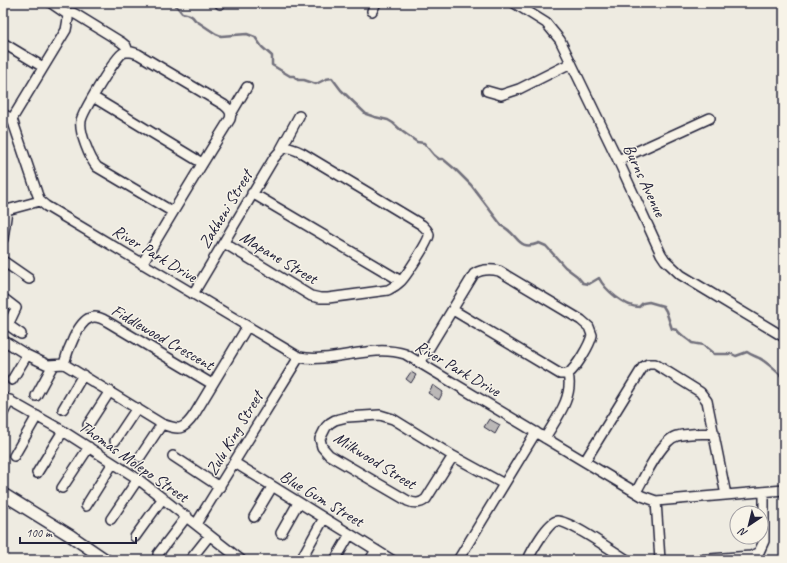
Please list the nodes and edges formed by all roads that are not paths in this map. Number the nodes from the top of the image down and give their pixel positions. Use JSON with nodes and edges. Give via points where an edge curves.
{"nodes":[{"id":1,"x":51,"y":3,"type":"edge"},
{"id":2,"x":514,"y":3,"type":"edge"},
{"id":3,"x":67,"y":14,"type":"junction"},
{"id":4,"x":3,"y":43,"type":"edge"},
{"id":5,"x":125,"y":52,"type":"junction"},
{"id":6,"x":571,"y":63,"type":"junction"},
{"id":7,"x":43,"y":67,"type":"junction"},
{"id":8,"x":247,"y":87,"type":"dead end"},
{"id":9,"x":487,"y":91,"type":"dead end"},
{"id":10,"x":93,"y":97,"type":"junction"},
{"id":11,"x":231,"y":112,"type":"junction"},
{"id":12,"x":3,"y":114,"type":"edge"},
{"id":13,"x":299,"y":116,"type":"dead end"},
{"id":14,"x":710,"y":118,"type":"dead end"},
{"id":15,"x":12,"y":119,"type":"junction"},
{"id":16,"x":285,"y":148,"type":"junction"},
{"id":17,"x":618,"y":160,"type":"junction"},
{"id":18,"x":202,"y":162,"type":"junction"},
{"id":19,"x":252,"y":193,"type":"junction"},
{"id":20,"x":40,"y":200,"type":"junction"},
{"id":21,"x":5,"y":211,"type":"edge"},
{"id":22,"x":173,"y":212,"type":"junction"},
{"id":23,"x":3,"y":239,"type":"edge"},
{"id":24,"x":224,"y":242,"type":"junction"},
{"id":25,"x":3,"y":261,"type":"edge"},
{"id":26,"x":142,"y":264,"type":"junction"},
{"id":27,"x":29,"y":279,"type":"dead end"},
{"id":28,"x":401,"y":281,"type":"junction"},
{"id":29,"x":193,"y":294,"type":"junction"},
{"id":30,"x":3,"y":298,"type":"edge"},
{"id":31,"x":453,"y":310,"type":"junction"},
{"id":32,"x":247,"y":327,"type":"junction"},
{"id":33,"x":22,"y":334,"type":"dead end"},
{"id":34,"x":784,"y":337,"type":"edge"},
{"id":35,"x":3,"y":340,"type":"edge"},
{"id":36,"x":27,"y":355,"type":"junction"},
{"id":37,"x":299,"y":357,"type":"junction"},
{"id":38,"x":420,"y":363,"type":"junction"},
{"id":39,"x":64,"y":364,"type":"junction"},
{"id":40,"x":53,"y":365,"type":"junction"},
{"id":41,"x":570,"y":372,"type":"junction"},
{"id":42,"x":84,"y":375,"type":"junction"},
{"id":43,"x":12,"y":380,"type":"dead end"},
{"id":44,"x":212,"y":384,"type":"junction"},
{"id":45,"x":110,"y":391,"type":"junction"},
{"id":46,"x":36,"y":396,"type":"dead end"},
{"id":47,"x":6,"y":399,"type":"edge"},
{"id":48,"x":137,"y":408,"type":"junction"},
{"id":49,"x":63,"y":409,"type":"dead end"},
{"id":50,"x":3,"y":413,"type":"edge"},
{"id":51,"x":37,"y":416,"type":"junction"},
{"id":52,"x":162,"y":424,"type":"junction"},
{"id":53,"x":88,"y":425,"type":"dead end"},
{"id":54,"x":63,"y":431,"type":"junction"},
{"id":55,"x":536,"y":432,"type":"junction"},
{"id":56,"x":714,"y":433,"type":"junction"},
{"id":57,"x":545,"y":438,"type":"junction"},
{"id":58,"x":115,"y":441,"type":"dead end"},
{"id":59,"x":88,"y":447,"type":"junction"},
{"id":60,"x":14,"y":456,"type":"dead end"},
{"id":61,"x":173,"y":456,"type":"dead end"},
{"id":62,"x":453,"y":456,"type":"junction"},
{"id":63,"x":140,"y":457,"type":"dead end"},
{"id":64,"x":584,"y":461,"type":"junction"},
{"id":65,"x":113,"y":463,"type":"junction"},
{"id":66,"x":235,"y":463,"type":"junction"},
{"id":67,"x":37,"y":473,"type":"dead end"},
{"id":68,"x":138,"y":479,"type":"junction"},
{"id":69,"x":504,"y":484,"type":"junction"},
{"id":70,"x":220,"y":487,"type":"junction"},
{"id":71,"x":272,"y":487,"type":"junction"},
{"id":72,"x":62,"y":488,"type":"dead end"},
{"id":73,"x":784,"y":490,"type":"edge"},
{"id":74,"x":636,"y":492,"type":"junction"},
{"id":75,"x":764,"y":492,"type":"junction"},
{"id":76,"x":3,"y":494,"type":"edge"},
{"id":77,"x":726,"y":495,"type":"junction"},
{"id":78,"x":163,"y":498,"type":"junction"},
{"id":79,"x":3,"y":501,"type":"edge"},
{"id":80,"x":656,"y":501,"type":"junction"},
{"id":81,"x":298,"y":503,"type":"junction"},
{"id":82,"x":86,"y":506,"type":"dead end"},
{"id":83,"x":187,"y":516,"type":"junction"},
{"id":84,"x":254,"y":517,"type":"dead end"},
{"id":85,"x":324,"y":518,"type":"junction"},
{"id":86,"x":111,"y":519,"type":"dead end"},
{"id":87,"x":196,"y":524,"type":"junction"},
{"id":88,"x":281,"y":534,"type":"dead end"},
{"id":89,"x":350,"y":534,"type":"junction"},
{"id":90,"x":210,"y":536,"type":"junction"},
{"id":91,"x":135,"y":537,"type":"dead end"},
{"id":92,"x":376,"y":550,"type":"junction"},
{"id":93,"x":232,"y":552,"type":"junction"},
{"id":94,"x":158,"y":554,"type":"dead end"},
{"id":95,"x":304,"y":554,"type":"dead end"},
{"id":96,"x":97,"y":560,"type":"edge"},
{"id":97,"x":106,"y":560,"type":"edge"},
{"id":98,"x":190,"y":560,"type":"edge"},
{"id":99,"x":226,"y":560,"type":"edge"},
{"id":100,"x":241,"y":560,"type":"edge"},
{"id":101,"x":334,"y":560,"type":"edge"},
{"id":102,"x":370,"y":560,"type":"edge"},
{"id":103,"x":392,"y":560,"type":"edge"},
{"id":104,"x":458,"y":560,"type":"edge"},
{"id":105,"x":528,"y":560,"type":"edge"},
{"id":106,"x":627,"y":560,"type":"edge"},
{"id":107,"x":660,"y":560,"type":"edge"},
{"id":108,"x":696,"y":560,"type":"edge"}],
"edges":[{"from":1,"to":3,"type":"street"},
{"from":2,"to":6,"type":"street","name":"Burns Avenue","via":[[551,28]]},
{"from":3,"to":5,"type":"street","via":[[77,15],[121,42],[126,46]]},
{"from":3,"to":7,"type":"street","via":[[66,30]]},
{"from":4,"to":7,"type":"street"},
{"from":5,"to":10,"type":"street","via":[[119,56]]},
{"from":5,"to":11,"type":"street","via":[[138,54],[224,105]]},
{"from":6,"to":9,"type":"street","via":[[519,90],[501,94]]},
{"from":6,"to":17,"type":"street","name":"Burns Avenue"},
{"from":7,"to":15,"type":"street"},
{"from":8,"to":11,"type":"street"},
{"from":10,"to":18,"type":"street"},
{"from":10,"to":22,"type":"street","via":[[81,121],[81,130],[93,163]]},
{"from":11,"to":18,"type":"street","via":[[230,119]]},
{"from":12,"to":15,"type":"street"},
{"from":13,"to":16,"type":"street","name":"Zakheni Street"},
{"from":14,"to":17,"type":"street"},
{"from":15,"to":20,"type":"street","name":"River Park Drive"},
{"from":16,"to":19,"type":"street","name":"Zakheni Street","via":[[274,158]]},
{"from":16,"to":28,"type":"street","name":"Mapane Street","via":[[302,153],[422,225],[429,236]]},
{"from":17,"to":34,"type":"street","name":"Burns Avenue","via":[[665,260],[681,275]]},
{"from":18,"to":22,"type":"street"},
{"from":19,"to":24,"type":"street","name":"Zakheni Street"},
{"from":19,"to":28,"type":"street"},
{"from":20,"to":21,"type":"street"},
{"from":20,"to":26,"type":"street","name":"River Park Drive","via":[[52,211]]},
{"from":21,"to":23,"type":"street"},
{"from":22,"to":26,"type":"street"},
{"from":24,"to":28,"type":"street","name":"Mapane Street","via":[[311,296],[320,298],[388,290]]},
{"from":24,"to":29,"type":"street","name":"Zakheni Street"},
{"from":25,"to":27,"type":"street"},
{"from":26,"to":29,"type":"street","name":"River Park Drive"},
{"from":29,"to":32,"type":"street","name":"River Park Drive"},
{"from":30,"to":33,"type":"street","via":[[16,308],[8,324]]},
{"from":31,"to":38,"type":"street"},
{"from":31,"to":41,"type":"street","via":[[555,372]]},
{"from":31,"to":41,"type":"street","via":[[474,274],[484,270],[499,272],[581,320],[591,331],[590,343]]},
{"from":32,"to":37,"type":"street","name":"River Park Drive"},
{"from":32,"to":44,"type":"street"},
{"from":35,"to":36,"type":"street"},
{"from":36,"to":40,"type":"street"},
{"from":36,"to":43,"type":"street"},
{"from":37,"to":38,"type":"street","name":"River Park Drive","via":[[317,359],[389,351],[404,354]]},
{"from":37,"to":66,"type":"street","name":"Zulu King Street"},
{"from":38,"to":55,"type":"street","name":"River Park Drive"},
{"from":39,"to":40,"type":"street"},
{"from":39,"to":42,"type":"street"},
{"from":39,"to":44,"type":"street","name":"Fiddlewood Crescent","via":[[71,343],[89,318],[94,317],[108,322]]},
{"from":40,"to":46,"type":"street"},
{"from":41,"to":57,"type":"street","via":[[565,402]]},
{"from":42,"to":45,"type":"street"},
{"from":42,"to":49,"type":"street"},
{"from":44,"to":52,"type":"street","via":[[190,422],[176,429]]},
{"from":45,"to":48,"type":"street"},
{"from":45,"to":53,"type":"street"},
{"from":47,"to":50,"type":"street"},
{"from":47,"to":51,"type":"street","name":"Thomas Molepo Street"},
{"from":48,"to":52,"type":"street"},
{"from":48,"to":58,"type":"street"},
{"from":51,"to":54,"type":"street","name":"Thomas Molepo Street"},
{"from":51,"to":60,"type":"street"},
{"from":52,"to":63,"type":"street"},
{"from":54,"to":59,"type":"street","name":"Thomas Molepo Street"},
{"from":54,"to":67,"type":"street"},
{"from":55,"to":57,"type":"street","name":"River Park Drive"},
{"from":55,"to":69,"type":"street"},
{"from":56,"to":64,"type":"street","via":[[708,404],[700,392],[658,366],[648,364],[640,371]]},
{"from":56,"to":74,"type":"street","via":[[677,436],[669,440],[662,447]]},
{"from":56,"to":77,"type":"street"},
{"from":57,"to":64,"type":"street","name":"River Park Drive"},
{"from":59,"to":65,"type":"street","name":"Thomas Molepo Street"},
{"from":59,"to":72,"type":"street"},
{"from":61,"to":70,"type":"street"},
{"from":62,"to":62,"type":"street","name":"Milkwood Street","via":[[393,419],[380,415],[347,417],[332,421],[320,439],[321,446],[330,454],[415,503],[426,499]]},
{"from":62,"to":69,"type":"street","name":"Milkwood Street"},
{"from":64,"to":74,"type":"street","name":"River Park Drive"},
{"from":65,"to":68,"type":"street","name":"Thomas Molepo Street"},
{"from":65,"to":82,"type":"street"},
{"from":66,"to":70,"type":"street","name":"Zulu King Street"},
{"from":66,"to":71,"type":"street","name":"Blue Gum Street"},
{"from":68,"to":78,"type":"street","name":"Thomas Molepo Street"},
{"from":68,"to":86,"type":"street"},
{"from":69,"to":104,"type":"street"},
{"from":70,"to":87,"type":"street","name":"Zulu King Street"},
{"from":71,"to":81,"type":"street","name":"Blue Gum Street"},
{"from":71,"to":84,"type":"street"},
{"from":73,"to":75,"type":"street","name":"River Park Drive"},
{"from":74,"to":80,"type":"street","name":"River Park Drive"},
{"from":75,"to":77,"type":"street","name":"River Park Drive"},
{"from":75,"to":108,"type":"street","via":[[764,541],[760,552],[752,556]]},
{"from":76,"to":97,"type":"main road"},
{"from":77,"to":80,"type":"street","name":"River Park Drive"},
{"from":78,"to":83,"type":"street","name":"Thomas Molepo Street"},
{"from":78,"to":91,"type":"street"},
{"from":79,"to":96,"type":"main road"},
{"from":80,"to":107,"type":"street"},
{"from":81,"to":85,"type":"street","name":"Blue Gum Street"},
{"from":81,"to":88,"type":"street"},
{"from":83,"to":87,"type":"street","name":"Thomas Molepo Street"},
{"from":83,"to":94,"type":"street"},
{"from":85,"to":89,"type":"street","name":"Blue Gum Street"},
{"from":85,"to":95,"type":"street"},
{"from":87,"to":90,"type":"street","name":"Thomas Molepo Street"},
{"from":89,"to":92,"type":"street","name":"Blue Gum Street"},
{"from":89,"to":101,"type":"street"},
{"from":90,"to":93,"type":"street","name":"Thomas Molepo Street"},
{"from":90,"to":98,"type":"street"},
{"from":92,"to":102,"type":"street"},
{"from":92,"to":103,"type":"street","name":"Blue Gum Street"},
{"from":93,"to":99,"type":"street"},
{"from":93,"to":100,"type":"street","name":"Thomas Molepo Street"},
{"from":105,"to":106,"type":"street","via":[[548,527],[556,521],[571,525]]}]}
